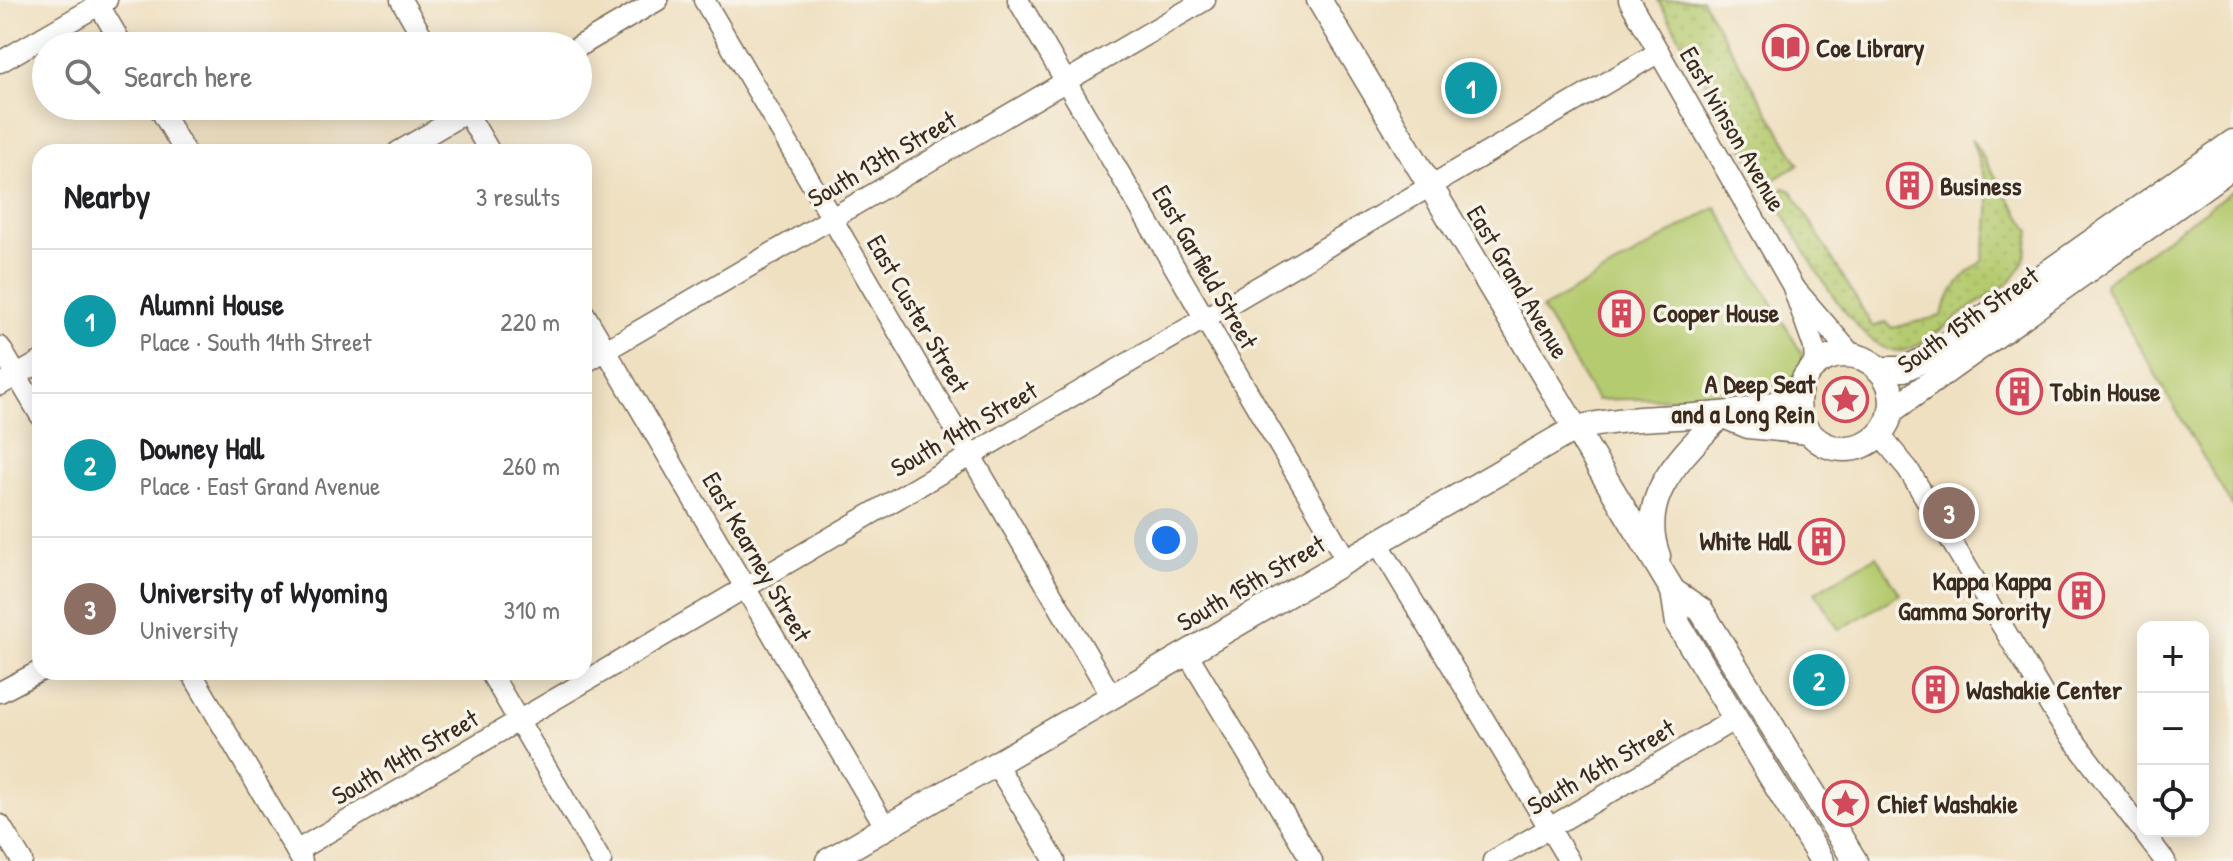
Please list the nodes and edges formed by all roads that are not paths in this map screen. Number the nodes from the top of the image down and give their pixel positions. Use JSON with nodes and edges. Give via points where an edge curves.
{"nodes":[{"id":1,"x":401,"y":0,"type":"edge"},
{"id":2,"x":658,"y":0,"type":"edge"},
{"id":3,"x":704,"y":0,"type":"edge"},
{"id":4,"x":1018,"y":0,"type":"edge"},
{"id":5,"x":1205,"y":0,"type":"edge"},
{"id":6,"x":1319,"y":0,"type":"edge"},
{"id":7,"x":1629,"y":0,"type":"edge"},
{"id":8,"x":100,"y":2,"type":"edge"},
{"id":9,"x":50,"y":32,"type":"edge"},
{"id":10,"x":116,"y":32,"type":"edge"},
{"id":11,"x":420,"y":32,"type":"edge"},
{"id":12,"x":592,"y":39,"type":"edge"},
{"id":13,"x":32,"y":43,"type":"edge"},
{"id":14,"x":1659,"y":52,"type":"junction"},
{"id":15,"x":0,"y":62,"type":"edge"},
{"id":16,"x":1066,"y":81,"type":"junction"},
{"id":17,"x":166,"y":120,"type":"edge"},
{"id":18,"x":450,"y":120,"type":"edge"},
{"id":19,"x":475,"y":120,"type":"edge"},
{"id":20,"x":2233,"y":142,"type":"edge"},
{"id":21,"x":180,"y":144,"type":"edge"},
{"id":22,"x":411,"y":144,"type":"edge"},
{"id":23,"x":486,"y":144,"type":"edge"},
{"id":24,"x":2233,"y":166,"type":"edge"},
{"id":25,"x":1428,"y":188,"type":"junction"},
{"id":26,"x":832,"y":218,"type":"junction"},
{"id":27,"x":2075,"y":267,"type":"junction"},
{"id":28,"x":1792,"y":285,"type":"junction"},
{"id":29,"x":1205,"y":319,"type":"junction"},
{"id":30,"x":592,"y":326,"type":"edge"},
{"id":31,"x":0,"y":347,"type":"edge"},
{"id":32,"x":606,"y":350,"type":"junction"},
{"id":33,"x":1852,"y":355,"type":"junction"},
{"id":34,"x":592,"y":358,"type":"edge"},
{"id":35,"x":1815,"y":365,"type":"junction"},
{"id":36,"x":32,"y":366,"type":"edge"},
{"id":37,"x":1878,"y":369,"type":"junction"},
{"id":38,"x":8,"y":380,"type":"edge"},
{"id":39,"x":1798,"y":395,"type":"junction"},
{"id":40,"x":32,"y":406,"type":"edge"},
{"id":41,"x":1891,"y":411,"type":"junction"},
{"id":42,"x":1721,"y":415,"type":"junction"},
{"id":43,"x":1574,"y":429,"type":"junction"},
{"id":44,"x":1809,"y":432,"type":"junction"},
{"id":45,"x":1879,"y":434,"type":"junction"},
{"id":46,"x":971,"y":456,"type":"junction"},
{"id":47,"x":1378,"y":543,"type":"junction"},
{"id":48,"x":1347,"y":561,"type":"junction"},
{"id":49,"x":745,"y":588,"type":"junction"},
{"id":50,"x":1673,"y":591,"type":"junction"},
{"id":51,"x":1187,"y":653,"type":"junction"},
{"id":52,"x":32,"y":675,"type":"edge"},
{"id":53,"x":592,"y":678,"type":"edge"},
{"id":54,"x":196,"y":680,"type":"edge"},
{"id":55,"x":495,"y":680,"type":"edge"},
{"id":56,"x":589,"y":680,"type":"edge"},
{"id":57,"x":0,"y":692,"type":"edge"},
{"id":58,"x":1112,"y":697,"type":"junction"},
{"id":59,"x":1737,"y":718,"type":"junction"},
{"id":60,"x":519,"y":721,"type":"junction"},
{"id":61,"x":996,"y":764,"type":"junction"},
{"id":62,"x":0,"y":825,"type":"edge"},
{"id":63,"x":886,"y":828,"type":"junction"},
{"id":64,"x":1549,"y":828,"type":"junction"},
{"id":65,"x":299,"y":856,"type":"edge"},
{"id":66,"x":22,"y":861,"type":"edge"},
{"id":67,"x":601,"y":861,"type":"edge"},
{"id":68,"x":828,"y":861,"type":"edge"},
{"id":69,"x":1055,"y":861,"type":"edge"},
{"id":70,"x":1312,"y":861,"type":"edge"},
{"id":71,"x":1493,"y":861,"type":"edge"},
{"id":72,"x":1569,"y":861,"type":"edge"},
{"id":73,"x":1822,"y":861,"type":"edge"},
{"id":74,"x":1855,"y":861,"type":"edge"},
{"id":75,"x":2165,"y":861,"type":"edge"}],
"edges":[{"from":1,"to":11,"type":"street"},
{"from":2,"to":12,"type":"street"},
{"from":3,"to":26,"type":"street","name":"East Custer Street"},
{"from":4,"to":16,"type":"street","name":"East Garfield Street"},
{"from":5,"to":16,"type":"street","name":"South 13th Street"},
{"from":6,"to":25,"type":"main road","name":"East Grand Avenue"},
{"from":7,"to":14,"type":"street","name":"East Ivinson Avenue"},
{"from":8,"to":9,"type":"street"},
{"from":8,"to":10,"type":"street"},
{"from":13,"to":15,"type":"street"},
{"from":14,"to":25,"type":"street","name":"South 14th Street"},
{"from":14,"to":28,"type":"street","name":"East Ivinson Avenue"},
{"from":16,"to":26,"type":"street","name":"South 13th Street"},
{"from":16,"to":29,"type":"street","name":"East Garfield Street"},
{"from":17,"to":21,"type":"street"},
{"from":18,"to":22,"type":"street"},
{"from":19,"to":23,"type":"street"},
{"from":20,"to":27,"type":"main road"},
{"from":24,"to":27,"type":"main road"},
{"from":25,"to":29,"type":"street","name":"South 14th Street"},
{"from":25,"to":43,"type":"main road","name":"East Grand Avenue"},
{"from":26,"to":32,"type":"street","name":"South 13th Street"},
{"from":26,"to":46,"type":"street","name":"East Custer Street"},
{"from":27,"to":37,"type":"main road","name":"South 15th Street","via":[[1925,359],[1904,369]]},
{"from":27,"to":41,"type":"main road","name":"South 15th Street"},
{"from":28,"to":33,"type":"street","name":"East Ivinson Avenue"},
{"from":28,"to":35,"type":"street","name":"East Ivinson Avenue","via":[[1814,347]]},
{"from":29,"to":46,"type":"street","name":"South 14th Street"},
{"from":29,"to":48,"type":"street","name":"East Garfield Street"},
{"from":30,"to":32,"type":"street","name":"East Kearney Street"},
{"from":31,"to":38,"type":"street"},
{"from":32,"to":34,"type":"street","name":"South 13th Street"},
{"from":32,"to":49,"type":"street","name":"East Kearney Street"},
{"from":33,"to":35,"type":"main road"},
{"from":33,"to":37,"type":"main road","name":"South 15th Street"},
{"from":35,"to":39,"type":"main road"},
{"from":36,"to":38,"type":"street"},
{"from":37,"to":41,"type":"main road","name":"South 15th Street","via":[[1890,393]]},
{"from":38,"to":40,"type":"street"},
{"from":39,"to":42,"type":"main road","name":"South 15th Street"},
{"from":39,"to":44,"type":"main road"},
{"from":41,"to":45,"type":"main road","name":"South 15th Street"},
{"from":42,"to":43,"type":"main road","name":"South 15th Street"},
{"from":42,"to":44,"type":"main road","name":"South 15th Street","via":[[1748,426]]},
{"from":42,"to":50,"type":"main road","via":[[1675,464],[1653,506],[1654,543]]},
{"from":43,"to":47,"type":"main road","name":"South 15th Street"},
{"from":43,"to":50,"type":"main road","name":"East Grand Avenue"},
{"from":44,"to":45,"type":"main road","name":"South 15th Street","via":[[1838,448],[1860,446]]},
{"from":45,"to":75,"type":"street","via":[[1908,469],[2058,719]]},
{"from":46,"to":49,"type":"street","name":"South 14th Street"},
{"from":46,"to":58,"type":"street","name":"East Custer Street"},
{"from":47,"to":48,"type":"main road","name":"South 15th Street"},
{"from":47,"to":64,"type":"street"},
{"from":48,"to":51,"type":"main road","name":"South 15th Street"},
{"from":49,"to":53,"type":"street","name":"South 14th Street"},
{"from":49,"to":63,"type":"street","name":"East Kearney Street"},
{"from":50,"to":59,"type":"main road","name":"East Grand Avenue","via":[[1678,624]]},
{"from":50,"to":74,"type":"main road","name":"East Grand Avenue","via":[[1701,610]]},
{"from":51,"to":58,"type":"main road","name":"South 15th Street"},
{"from":51,"to":70,"type":"street"},
{"from":52,"to":57,"type":"street"},
{"from":54,"to":65,"type":"street"},
{"from":55,"to":60,"type":"street"},
{"from":56,"to":60,"type":"street","name":"South 14th Street"},
{"from":58,"to":61,"type":"main road","name":"South 15th Street"},
{"from":59,"to":64,"type":"street","name":"South 16th Street"},
{"from":59,"to":73,"type":"main road","name":"East Grand Avenue"},
{"from":60,"to":65,"type":"street","name":"South 14th Street"},
{"from":60,"to":67,"type":"street"},
{"from":61,"to":63,"type":"main road","name":"South 15th Street"},
{"from":61,"to":69,"type":"street"},
{"from":62,"to":66,"type":"street"},
{"from":63,"to":68,"type":"main road","name":"South 15th Street"},
{"from":64,"to":71,"type":"street","name":"South 16th Street"},
{"from":64,"to":72,"type":"street"}]}
